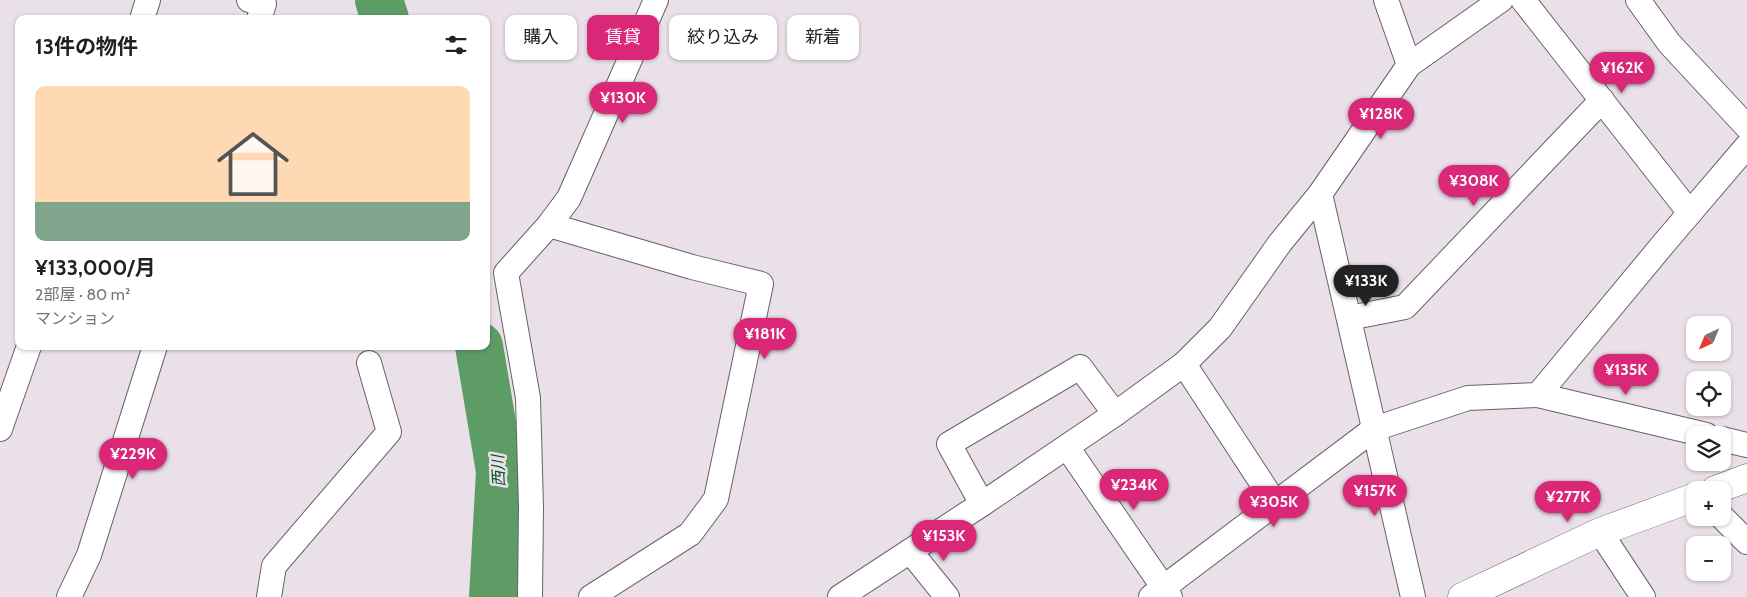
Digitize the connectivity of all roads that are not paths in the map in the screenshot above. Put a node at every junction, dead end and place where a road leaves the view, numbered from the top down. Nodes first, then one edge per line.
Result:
1 (148, 0) edge
2 (249, 0) edge
3 (656, 0) edge
4 (1386, 0) edge
5 (1500, 0) edge
6 (1523, 0) edge
7 (1638, 0) edge
8 (143, 15) edge
9 (260, 15) edge
10 (1409, 65) junction
11 (1602, 100) junction
12 (1747, 127) edge
13 (1747, 146) edge
14 (1320, 194) junction
15 (1690, 213) junction
16 (549, 225) junction
17 (1349, 318) junction
18 (28, 350) edge
19 (154, 350) edge
20 (369, 363) dead end
21 (1184, 364) junction
22 (1538, 395) junction
23 (1115, 414) junction
24 (0, 429) edge
25 (1374, 429) junction
26 (1686, 430) edge
27 (1731, 441) edge
28 (1747, 445) edge
29 (1067, 447) junction
30 (1747, 478) edge
31 (1731, 484) edge
32 (1686, 501) edge
33 (982, 504) junction
34 (1275, 504) junction
35 (1731, 526) edge
36 (1600, 532) junction
37 (1747, 542) edge
38 (910, 551) junction
39 (1162, 594) edge
40 (69, 597) edge
41 (269, 597) edge
42 (530, 597) edge
43 (591, 597) edge
44 (840, 597) edge
45 (947, 597) edge
46 (1414, 597) edge
47 (1462, 597) edge
48 (1643, 597) edge

1 - 8 street
2 - 9 street
3 - 16 street
4 - 10 street
5 - 10 street
6 - 11 street
7 - 12 street
10 - 14 street
11 - 15 street
11 - 17 street
13 - 15 street
14 - 17 street
14 - 21 street
15 - 22 street
16 - 42 street
16 - 43 street
17 - 25 street
18 - 24 street
19 - 40 street
20 - 41 street
21 - 23 street
21 - 34 street
22 - 25 street
22 - 26 street
23 - 29 street
23 - 33 street
25 - 34 street
25 - 46 street
27 - 28 street
29 - 33 street
29 - 39 street
30 - 31 street
32 - 36 street
33 - 38 street
34 - 39 street
35 - 37 street
36 - 47 street
36 - 48 street
38 - 44 street
38 - 45 street

